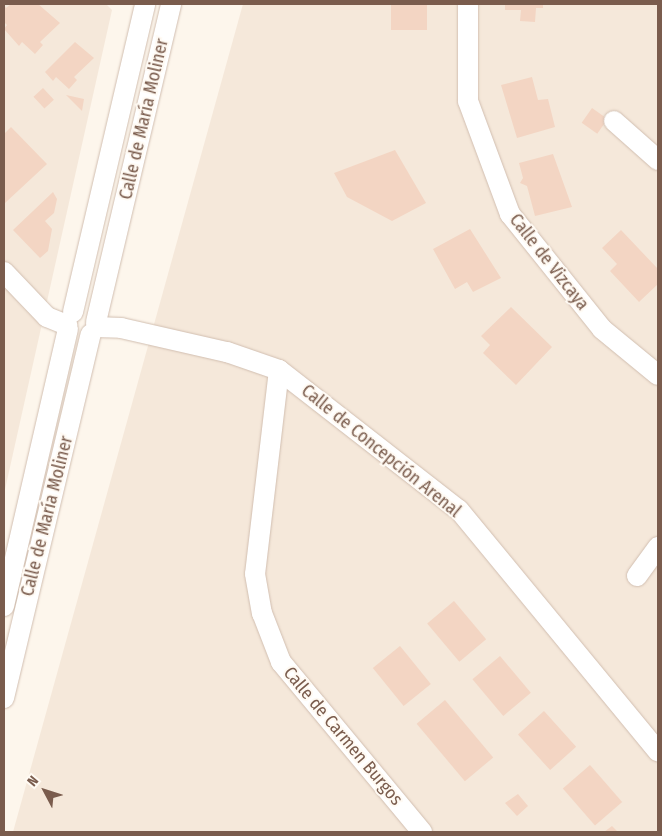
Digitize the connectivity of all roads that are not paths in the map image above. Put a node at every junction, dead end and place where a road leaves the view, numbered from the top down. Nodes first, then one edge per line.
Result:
1 (145, 4) edge
2 (171, 4) edge
3 (468, 4) edge
4 (614, 121) dead end
5 (658, 160) edge
6 (4, 272) edge
7 (70, 322) junction
8 (94, 328) junction
9 (279, 370) junction
10 (658, 375) edge
11 (658, 548) edge
12 (637, 576) dead end
13 (4, 606) edge
14 (4, 698) edge
15 (658, 751) edge
16 (422, 832) edge

1 - 7 street, Calle de María Moliner
2 - 8 street, Calle de María Moliner
3 - 10 street, Calle de Vizcaya
4 - 5 street
6 - 7 street
7 - 8 street
7 - 13 street, Calle de María Moliner
8 - 9 street, Calle de Concepción Arenal
8 - 14 street, Calle de María Moliner
9 - 15 street, Calle de Concepción Arenal
9 - 16 street, Calle de Carmen Burgos
11 - 12 street

